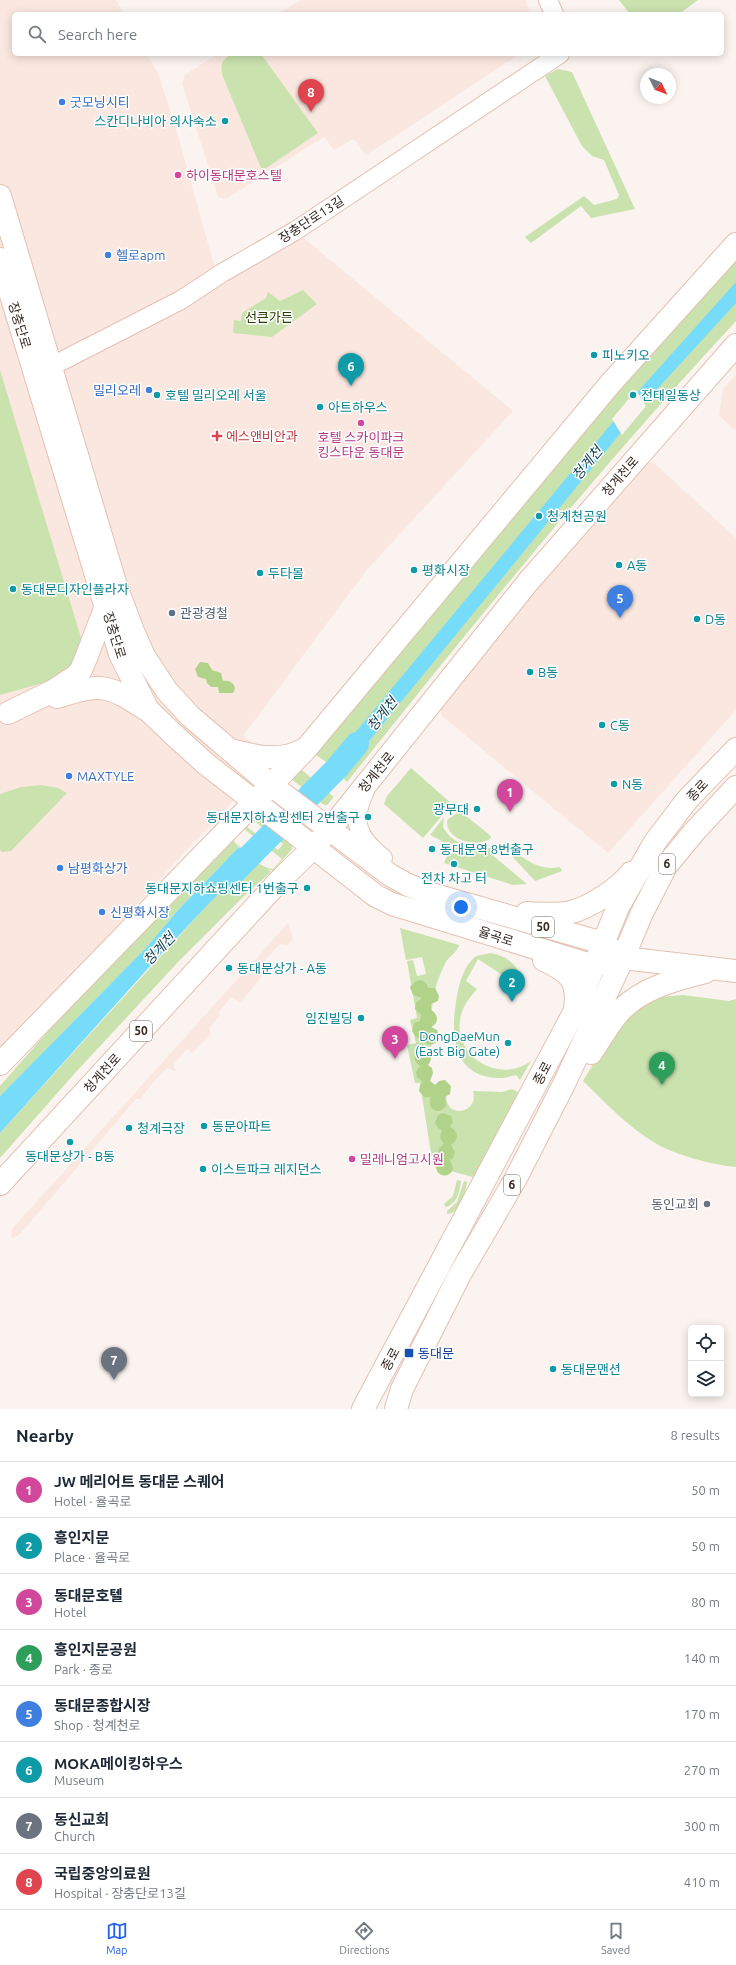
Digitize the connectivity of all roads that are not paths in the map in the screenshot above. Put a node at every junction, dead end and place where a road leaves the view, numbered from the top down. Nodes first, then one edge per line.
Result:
1 (548, 0) edge
2 (553, 12) edge
3 (557, 56) edge
4 (0, 196) edge
5 (736, 244) edge
6 (0, 259) edge
7 (736, 345) edge
8 (52, 366) junction
9 (106, 606) junction
10 (148, 710) junction
11 (4, 714) edge
12 (736, 749) edge
13 (304, 750) junction
14 (231, 751) junction
15 (271, 785) junction
16 (365, 787) junction
17 (736, 787) edge
18 (254, 802) junction
19 (329, 829) junction
20 (655, 842) junction
21 (314, 848) junction
22 (460, 902) junction
23 (483, 909) junction
24 (469, 928) junction
25 (555, 930) junction
26 (603, 943) junction
27 (547, 953) junction
28 (623, 958) junction
29 (594, 966) junction
30 (728, 970) edge
31 (574, 1013) junction
32 (0, 1064) edge
33 (564, 1084) junction
34 (0, 1184) edge
35 (363, 1409) edge
36 (396, 1409) edge

1 - 2 street
3 - 8 street, 장충단로13길
4 - 8 main road, 장충단로
5 - 13 main road
6 - 9 main road, 장충단로
7 - 16 main road, 청계천로
8 - 14 main road, 장충단로
9 - 10 main road, 장충단로
9 - 11 main road
10 - 11 main road
10 - 18 main road, 장충단로
12 - 20 main road, 종로 / 6
13 - 14 main road
13 - 15 main road
14 - 15 main road, 장충단로
15 - 18 main road
15 - 19 main road, 장충단로
16 - 19 main road, 청계천로 / 50
16 - 22 street
17 - 28 main road, 종로 / 6
18 - 21 main road, 장충단로
18 - 32 main road
19 - 21 main road, 청계천로 / 50
19 - 22 main road, 율곡로 / 50
20 - 23 main road
20 - 26 main road, 종로 / 6
21 - 24 main road, 율곡로 / 50
21 - 34 main road, 청계천로 / 50
22 - 23 main road, 율곡로 / 50
23 - 25 main road, 율곡로 / 50
24 - 27 main road, 율곡로 / 50
24 - 31 main road
25 - 26 main road, 율곡로 / 50
25 - 27 main road
26 - 28 main road, 율곡로
26 - 29 main road, 종로 / 6
27 - 29 main road, 율곡로 / 50
28 - 29 main road
28 - 30 main road
28 - 33 main road, 종로 / 6
29 - 31 main road, 종로 / 6
30 - 33 main road
31 - 35 main road, 종로 / 6
33 - 36 main road, 종로 / 6

